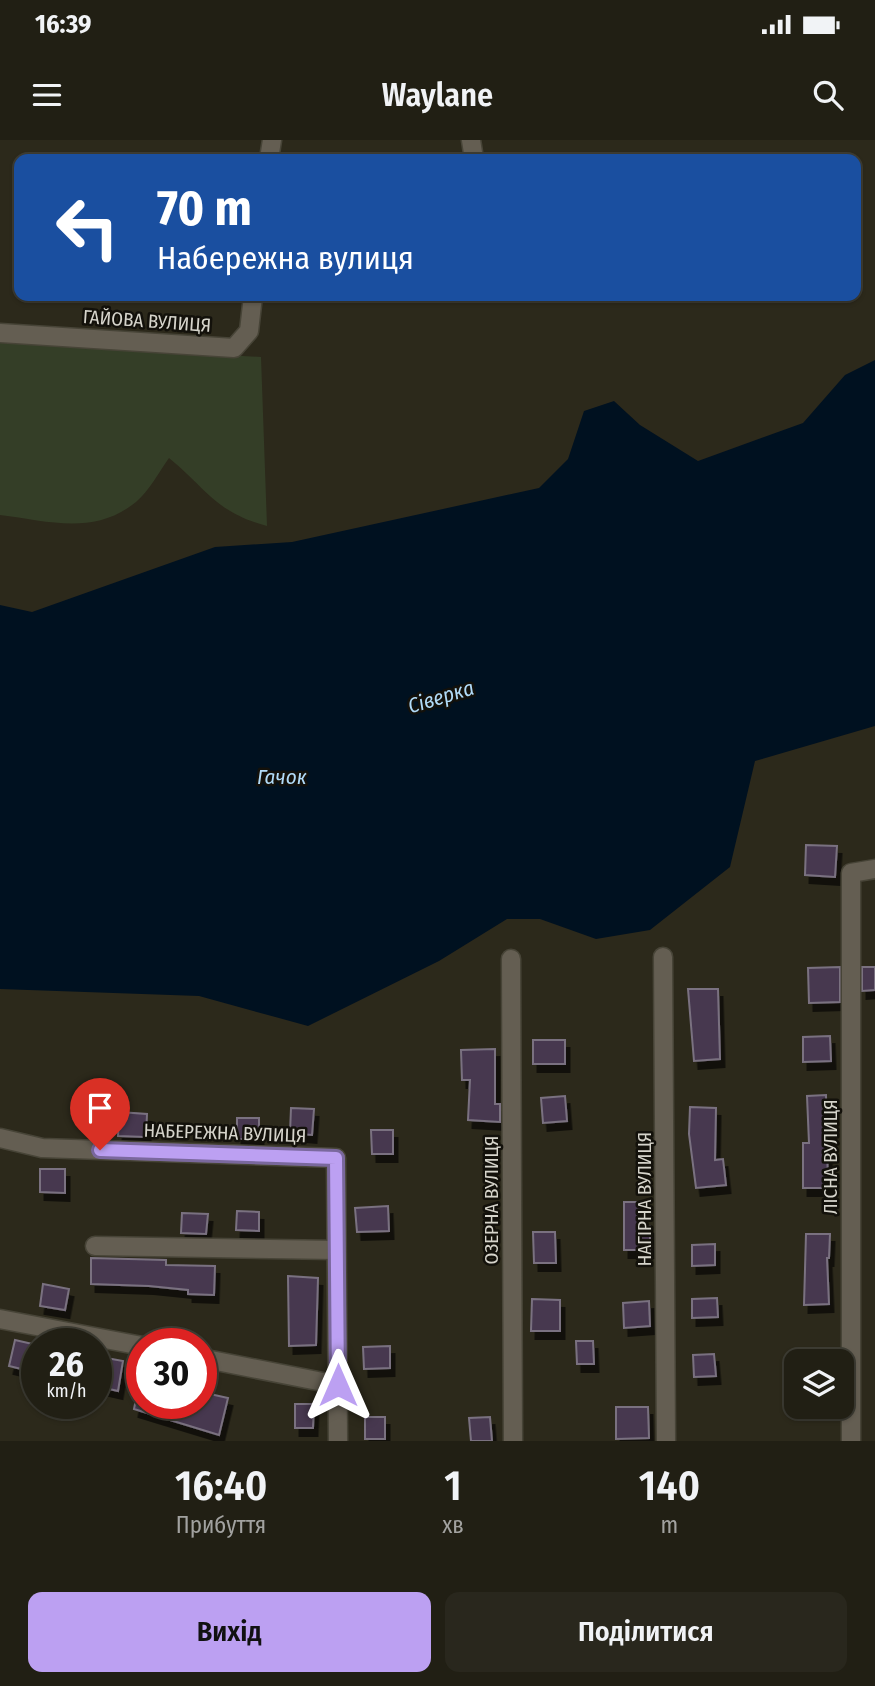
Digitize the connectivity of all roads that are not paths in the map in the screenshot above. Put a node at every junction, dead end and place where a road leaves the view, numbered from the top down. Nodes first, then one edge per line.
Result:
1 (252, 301) edge
2 (0, 333) edge
3 (875, 869) edge
4 (663, 957) dead end
5 (511, 959) dead end
6 (0, 1138) edge
7 (95, 1246) dead end
8 (337, 1250) junction
9 (0, 1319) edge
10 (126, 1343) edge
11 (217, 1361) edge
12 (338, 1385) junction
13 (338, 1441) edge
14 (513, 1441) edge
15 (666, 1441) edge
16 (851, 1441) edge

1 - 2 street, ГАЙОВА ВУЛИЦЯ
3 - 16 street, ЛІСНА ВУЛИЦЯ
4 - 15 street, НАГІРНА ВУЛИЦЯ
5 - 14 street, ОЗЕРНА ВУЛИЦЯ
6 - 8 street, НАБЕРЕЖНА ВУЛИЦЯ
7 - 8 street
8 - 12 street, НАБЕРЕЖНА ВУЛИЦЯ
9 - 10 street
11 - 12 street
12 - 13 street, НАБЕРЕЖНА ВУЛИЦЯ

